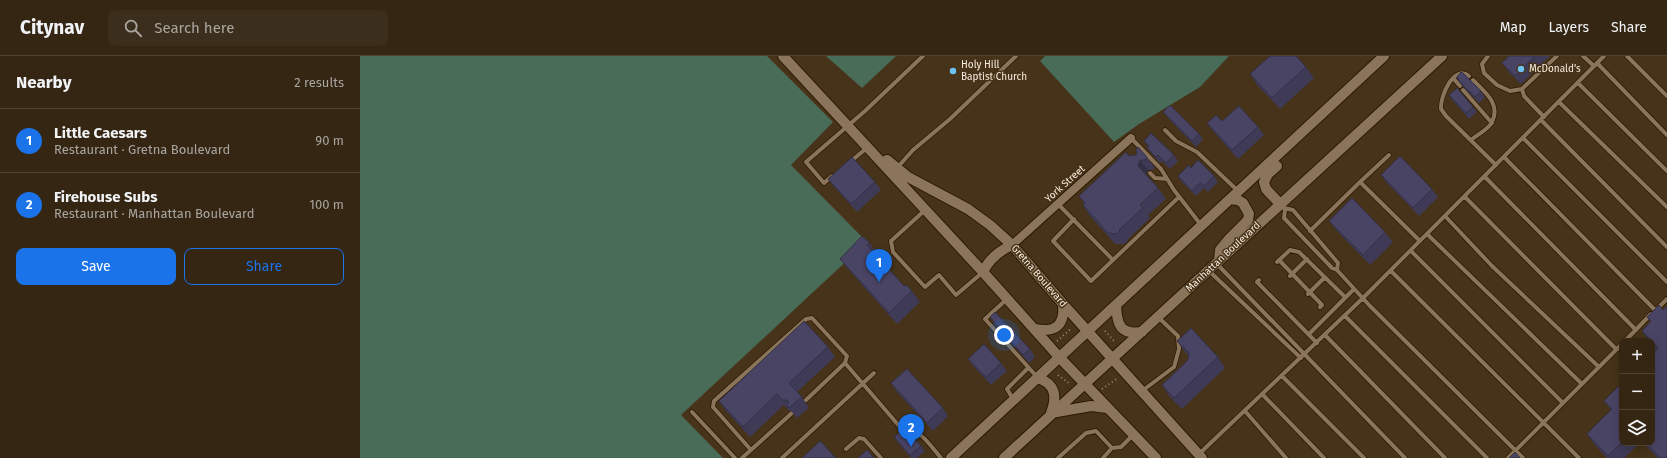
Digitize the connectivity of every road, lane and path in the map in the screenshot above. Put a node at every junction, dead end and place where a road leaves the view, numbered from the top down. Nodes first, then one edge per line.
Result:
1 (783, 56) edge
2 (922, 56) edge
3 (1016, 56) edge
4 (1383, 56) edge
5 (1442, 56) edge
6 (1488, 56) edge
7 (1557, 56) edge
8 (1583, 56) edge
9 (1604, 56) edge
10 (1627, 56) edge
11 (1595, 65) junction
12 (1469, 76) dead end
13 (1453, 78) junction
14 (1473, 80) dead end
15 (1578, 83) junction
16 (1522, 89) junction
17 (1667, 96) edge
18 (1559, 102) junction
19 (1542, 118) junction
20 (1492, 123) junction
21 (849, 126) junction
22 (1308, 128) junction
23 (1165, 130) dead end
24 (1667, 135) edge
25 (1131, 138) joint
26 (1523, 138) junction
27 (1471, 140) junction
28 (868, 147) junction
29 (1142, 149) junction
30 (1140, 154) edge
31 (1389, 155) dead end
32 (1504, 157) junction
33 (847, 164) edge
34 (1496, 165) junction
35 (897, 168) junction
36 (1667, 171) edge
37 (1150, 172) dead end
38 (835, 174) edge
39 (1485, 177) junction
40 (1167, 179) junction
41 (1360, 182) junction
42 (1238, 191) junction
43 (1179, 197) junction
44 (1465, 197) junction
45 (1230, 199) junction
46 (1058, 204) junction
47 (1283, 207) junction
48 (1667, 207) edge
49 (926, 209) junction
50 (1445, 216) junction
51 (1074, 219) junction
52 (1201, 226) junction
53 (1310, 230) junction
54 (1427, 234) junction
55 (1420, 242) junction
56 (1012, 245) junction
57 (1667, 247) edge
58 (1411, 251) junction
59 (1307, 258) junction
60 (1113, 260) junction
61 (1215, 265) junction
62 (1337, 270) junction
63 (1391, 271) junction
64 (983, 272) junction
65 (1291, 275) junction
66 (1325, 277) junction
67 (1259, 280) dead end
68 (1667, 282) edge
69 (1354, 289) junction
70 (1309, 293) junction
71 (1345, 297) junction
72 (1007, 298) junction
73 (1364, 298) junction
74 (1667, 299) edge
75 (1063, 304) junction
76 (1116, 305) junction
77 (1321, 306) dead end
78 (1655, 310) junction
79 (1345, 316) junction
80 (1158, 317) junction
81 (1035, 329) junction
82 (1636, 330) junction
83 (1088, 331) junction
84 (1105, 331) dead end
85 (1142, 332) junction
86 (1309, 334) junction
87 (1325, 335) junction
88 (1628, 338) edge
89 (1115, 342) dead end
90 (1317, 343) junction
91 (1619, 346) edge
92 (1616, 349) junction
93 (1306, 354) junction
94 (1060, 358) junction
95 (1301, 358) junction
96 (1113, 359) junction
97 (845, 363) junction
98 (1599, 367) junction
99 (1028, 368) junction
100 (874, 373) dead end
101 (1058, 374) dead end
102 (1120, 376) dead end
103 (1282, 376) junction
104 (1038, 378) junction
105 (863, 384) junction
106 (1085, 384) junction
107 (1582, 384) junction
108 (1071, 386) dead end
109 (1101, 390) dead end
110 (1142, 391) junction
111 (1263, 395) junction
112 (806, 400) dead end
113 (1014, 400) junction
114 (1562, 403) junction
115 (1107, 408) junction
116 (1245, 411) junction
117 (692, 412) dead end
118 (792, 413) edge
119 (1051, 413) junction
120 (1544, 422) junction
121 (1133, 435) junction
122 (1112, 448) junction
123 (846, 449) dead end
124 (751, 450) junction
125 (1516, 450) junction
126 (1199, 457) edge
127 (735, 458) edge
128 (742, 458) edge
129 (782, 458) edge
130 (881, 458) edge
131 (941, 458) edge
132 (951, 458) edge
133 (1004, 458) edge
134 (1058, 458) edge
135 (1103, 458) edge
136 (1156, 458) edge
137 (1286, 458) edge
138 (1324, 458) edge
139 (1364, 458) edge
140 (1405, 458) edge
141 (1445, 458) edge
142 (1487, 458) edge
143 (1508, 458) edge
144 (1523, 458) edge
145 (1579, 458) edge

1 - 21 street, Gretna Boulevard
2 - 21 lane
3 - 35 lane
4 - 22 street
5 - 47 street, Manhattan Boulevard
6 - 16 lane
7 - 16 lane
8 - 11 lane
9 - 11 lane
10 - 17 lane
11 - 15 lane
11 - 24 lane
12 - 13 lane
13 - 20 lane
13 - 27 lane
14 - 20 lane
15 - 18 lane
15 - 36 lane
16 - 19 lane
18 - 19 lane
18 - 48 lane
19 - 26 lane
19 - 57 lane
20 - 27 lane
21 - 28 street, Gretna Boulevard
21 - 35 street, Gretna Boulevard
21 - 38 lane
22 - 42 street
22 - 47 street
23 - 42 lane
25 - 29 lane
25 - 46 street, York Street
26 - 32 lane
26 - 68 lane
27 - 34 lane
28 - 33 lane
28 - 49 street, Gretna Boulevard
29 - 30 lane
29 - 40 lane
31 - 41 lane
32 - 34 lane
32 - 78 lane
34 - 39 lane
35 - 56 street, Gretna Boulevard
37 - 40 lane
39 - 44 lane
39 - 82 lane
40 - 43 lane
41 - 53 lane
41 - 55 lane
42 - 45 street
43 - 52 lane
43 - 60 lane
44 - 50 lane
44 - 92 lane
45 - 52 street
45 - 61 street
46 - 51 lane
46 - 56 street, York Street
47 - 53 lane
47 - 61 street, Manhattan Boulevard
47 - 62 lane
49 - 64 street, Gretna Boulevard
49 - 64 lane
50 - 54 lane
50 - 98 lane
51 - 60 lane
51 - 60 lane
52 - 76 street
53 - 62 lane
54 - 55 lane
54 - 107 lane
55 - 58 lane
56 - 64 street
56 - 75 street, Gretna Boulevard
58 - 63 lane
58 - 114 lane
59 - 65 lane
59 - 65 lane
59 - 66 lane
61 - 80 street, Manhattan Boulevard
61 - 93 lane
61 - 95 lane
62 - 69 lane
63 - 73 lane
63 - 120 lane
64 - 72 street, Gretna Boulevard
65 - 70 lane
66 - 70 lane
66 - 71 lane
67 - 86 lane
69 - 71 lane
69 - 73 lane
70 - 77 lane
71 - 86 lane
72 - 81 street, Gretna Boulevard
72 - 99 lane
73 - 79 lane
73 - 125 lane
74 - 78 lane
75 - 81 street
75 - 83 street, Gretna Boulevard
76 - 83 street
76 - 85 street
78 - 82 lane
79 - 87 lane
79 - 142 lane
80 - 85 street, Manhattan Boulevard
80 - 110 lane
81 - 94 street, Gretna Boulevard
82 - 88 lane
83 - 94 street
83 - 96 street, Gretna Boulevard
84 - 89 path
85 - 96 street, Manhattan Boulevard
86 - 90 lane
87 - 90 lane
87 - 141 lane
90 - 93 lane
91 - 92 lane
92 - 98 lane
93 - 95 lane
93 - 140 lane
94 - 104 street
94 - 106 street, Gretna Boulevard
95 - 103 lane
96 - 106 street, Manhattan Boulevard
96 - 110 street, Gretna Boulevard
97 - 105 lane
97 - 112 lane
97 - 124 lane
98 - 107 lane
99 - 104 lane
99 - 113 lane
100 - 105 lane
101 - 108 path
102 - 109 path
103 - 111 lane
103 - 139 lane
104 - 113 street
104 - 119 street
105 - 129 lane
105 - 131 lane
106 - 115 street, Gretna Boulevard
106 - 119 street, Manhattan Boulevard
107 - 114 lane
110 - 126 street, Gretna Boulevard
111 - 116 lane
111 - 138 lane
113 - 132 street
114 - 120 lane
115 - 119 street
115 - 121 street, Gretna Boulevard
116 - 126 lane
116 - 137 lane
117 - 127 lane
118 - 124 lane
119 - 133 street, Manhattan Boulevard
120 - 125 lane
120 - 145 lane
121 - 122 lane
121 - 136 street, Gretna Boulevard
122 - 134 lane
122 - 135 lane
123 - 130 lane
124 - 128 lane
125 - 143 lane
125 - 144 lane

